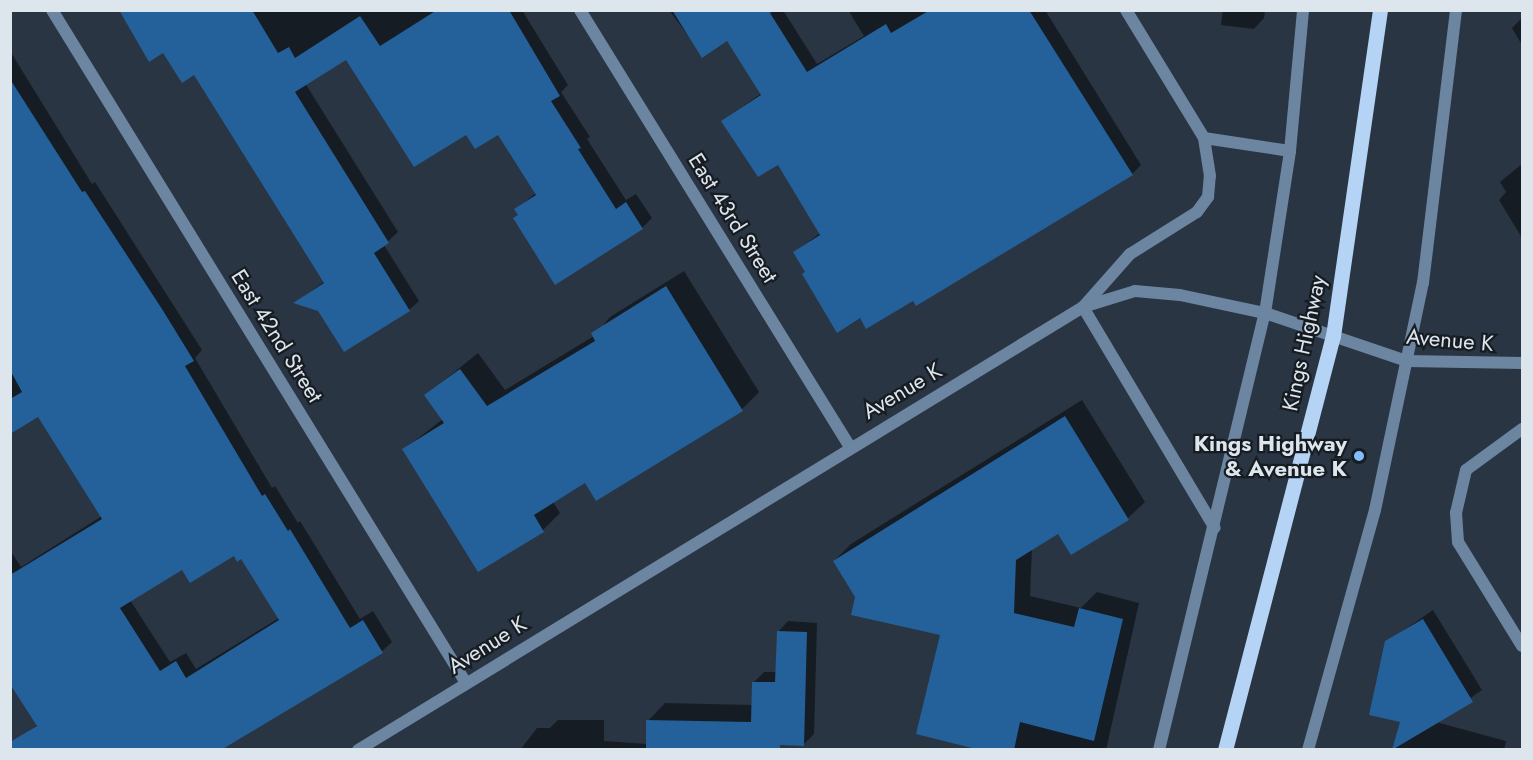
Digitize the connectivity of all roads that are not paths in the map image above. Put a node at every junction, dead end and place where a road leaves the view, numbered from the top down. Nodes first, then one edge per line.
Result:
1 (51, 10) edge
2 (580, 10) edge
3 (1126, 10) edge
4 (1303, 10) edge
5 (1380, 10) edge
6 (1455, 10) edge
7 (1204, 138) junction
8 (1290, 151) junction
9 (1083, 307) junction
10 (1265, 313) junction
11 (1333, 336) junction
12 (1407, 361) junction
13 (1522, 363) edge
14 (1522, 429) edge
15 (850, 447) junction
16 (1215, 528) junction
17 (1522, 646) edge
18 (466, 683) junction
19 (358, 750) edge
20 (1159, 750) edge
21 (1225, 750) edge
22 (1308, 750) edge

1 - 18 street, East 42nd Street
2 - 15 street, East 43rd Street
3 - 7 street
4 - 8 street, Kings Highway
5 - 11 main road, Kings Highway
6 - 12 street
7 - 8 street
7 - 9 street
8 - 10 street, Kings Highway
9 - 10 street, Avenue K
9 - 15 street, Avenue K
9 - 16 street
10 - 11 street, Avenue K
10 - 16 street, Kings Highway
11 - 12 street, Avenue K
11 - 21 main road, Kings Highway
12 - 13 street, Avenue K
12 - 22 street
14 - 17 street
15 - 18 street, Avenue K
16 - 20 street, Kings Highway
18 - 19 street, Avenue K

